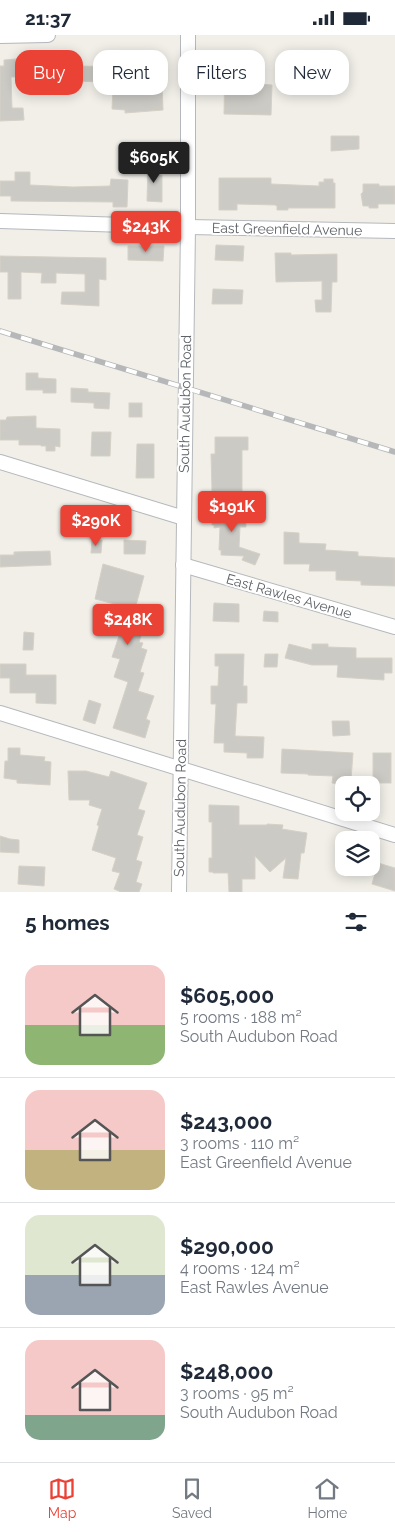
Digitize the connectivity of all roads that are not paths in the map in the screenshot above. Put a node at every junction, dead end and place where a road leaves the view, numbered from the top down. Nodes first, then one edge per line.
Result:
1 (48, 35) edge
2 (188, 35) edge
3 (0, 36) edge
4 (0, 221) edge
5 (188, 227) junction
6 (395, 231) edge
7 (0, 462) edge
8 (184, 518) junction
9 (183, 565) junction
10 (395, 627) edge
11 (0, 713) edge
12 (180, 769) junction
13 (395, 835) edge
14 (179, 892) edge

1 - 3 street
2 - 5 street, South Audubon Road
4 - 5 street, East Greenfield Avenue
5 - 6 street, East Greenfield Avenue
5 - 8 street, South Audubon Road
7 - 8 street
8 - 9 street, South Audubon Road
9 - 10 street, East Rawles Avenue
9 - 12 street, South Audubon Road
11 - 12 street
12 - 13 street
12 - 14 street, South Audubon Road

